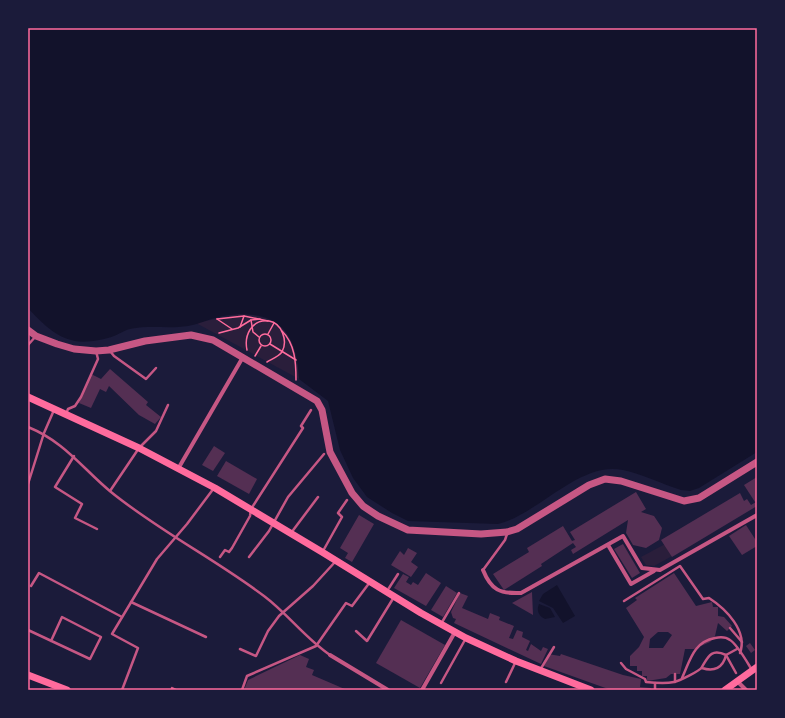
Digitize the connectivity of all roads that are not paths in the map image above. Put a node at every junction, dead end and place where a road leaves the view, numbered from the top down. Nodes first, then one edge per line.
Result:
1 (28, 330) edge
2 (36, 336) junction
3 (28, 345) edge
4 (109, 350) junction
5 (96, 351) junction
6 (246, 356) junction
7 (156, 368) dead end
8 (28, 397) edge
9 (168, 405) dead end
10 (54, 410) junction
11 (311, 410) dead end
12 (65, 415) junction
13 (28, 427) edge
14 (44, 433) junction
15 (139, 448) junction
16 (324, 454) dead end
17 (74, 456) junction
18 (757, 462) edge
19 (178, 468) junction
20 (28, 484) edge
21 (215, 488) junction
22 (110, 491) junction
23 (318, 497) dead end
24 (347, 500) dead end
25 (251, 509) junction
26 (757, 515) edge
27 (273, 522) junction
28 (97, 529) dead end
29 (507, 532) junction
30 (291, 533) junction
31 (176, 537) junction
32 (608, 545) junction
33 (322, 552) junction
34 (220, 557) dead end
35 (249, 557) dead end
36 (337, 560) junction
37 (483, 570) joint
38 (654, 570) junction
39 (398, 574) dead end
40 (370, 582) junction
41 (31, 586) dead end
42 (388, 588) dead end
43 (459, 593) dead end
44 (394, 597) junction
45 (624, 601) dead end
46 (131, 602) junction
47 (284, 611) junction
48 (122, 617) junction
49 (441, 624) junction
50 (730, 628) dead end
51 (28, 630) edge
52 (356, 631) dead end
53 (455, 632) junction
54 (206, 637) dead end
55 (466, 638) junction
56 (51, 640) junction
57 (743, 642) junction
58 (316, 646) junction
59 (554, 646) dead end
60 (737, 649) junction
61 (240, 650) dead end
62 (740, 653) junction
63 (330, 655) joint
64 (726, 655) junction
65 (516, 661) junction
66 (621, 663) dead end
67 (702, 668) junction
68 (755, 669) edge
69 (540, 670) junction
70 (736, 673) dead end
71 (675, 674) dead end
72 (28, 675) edge
73 (682, 679) junction
74 (506, 682) dead end
75 (675, 682) junction
76 (738, 682) junction
77 (441, 683) dead end
78 (655, 683) junction
79 (54, 688) edge
80 (581, 688) edge
81 (67, 690) edge
82 (122, 690) edge
83 (172, 690) edge
84 (176, 690) edge
85 (242, 690) edge
86 (388, 690) edge
87 (422, 690) edge
88 (591, 690) edge
89 (655, 690) edge
90 (725, 690) edge
91 (746, 690) edge

1 - 2 street
2 - 3 lane
2 - 5 street
4 - 5 street
4 - 6 street
4 - 7 lane
5 - 12 lane
6 - 19 street
6 - 29 street
8 - 10 main road
9 - 15 lane
10 - 12 main road
10 - 14 lane
11 - 25 lane
12 - 15 main road
13 - 14 lane
14 - 17 lane
14 - 20 lane
15 - 19 main road
15 - 22 lane
16 - 27 lane
17 - 22 lane
17 - 28 lane
18 - 29 street
19 - 21 main road
21 - 25 main road
21 - 31 lane
22 - 31 lane
23 - 30 lane
24 - 33 lane
25 - 27 main road
25 - 34 lane
26 - 38 street
27 - 30 main road
27 - 35 lane
29 - 37 lane
30 - 33 main road
31 - 46 lane
31 - 47 lane
32 - 37 street
32 - 38 street
32 - 38 street
33 - 36 main road
36 - 40 main road
36 - 47 lane
39 - 42 lane
40 - 44 main road
40 - 58 lane
41 - 48 lane
43 - 49 lane
44 - 49 main road
44 - 52 lane
45 - 57 lane
46 - 48 lane
46 - 54 lane
47 - 58 lane
47 - 61 lane
48 - 82 lane
49 - 53 main road
50 - 57 lane
51 - 56 lane
53 - 55 main road
53 - 87 street
55 - 65 main road
55 - 77 lane
56 - 56 lane
57 - 62 lane
58 - 63 lane
58 - 85 lane
59 - 69 lane
60 - 62 lane
60 - 64 lane
60 - 73 lane
62 - 68 lane
63 - 86 street
64 - 67 lane
64 - 67 lane
64 - 70 lane
65 - 69 main road
65 - 74 lane
66 - 78 lane
67 - 73 lane
68 - 76 main road
69 - 80 main road
71 - 75 lane
72 - 79 main road
73 - 75 lane
75 - 78 lane
76 - 90 main road
76 - 91 street
78 - 89 lane
79 - 81 main road
80 - 88 main road
83 - 84 lane

